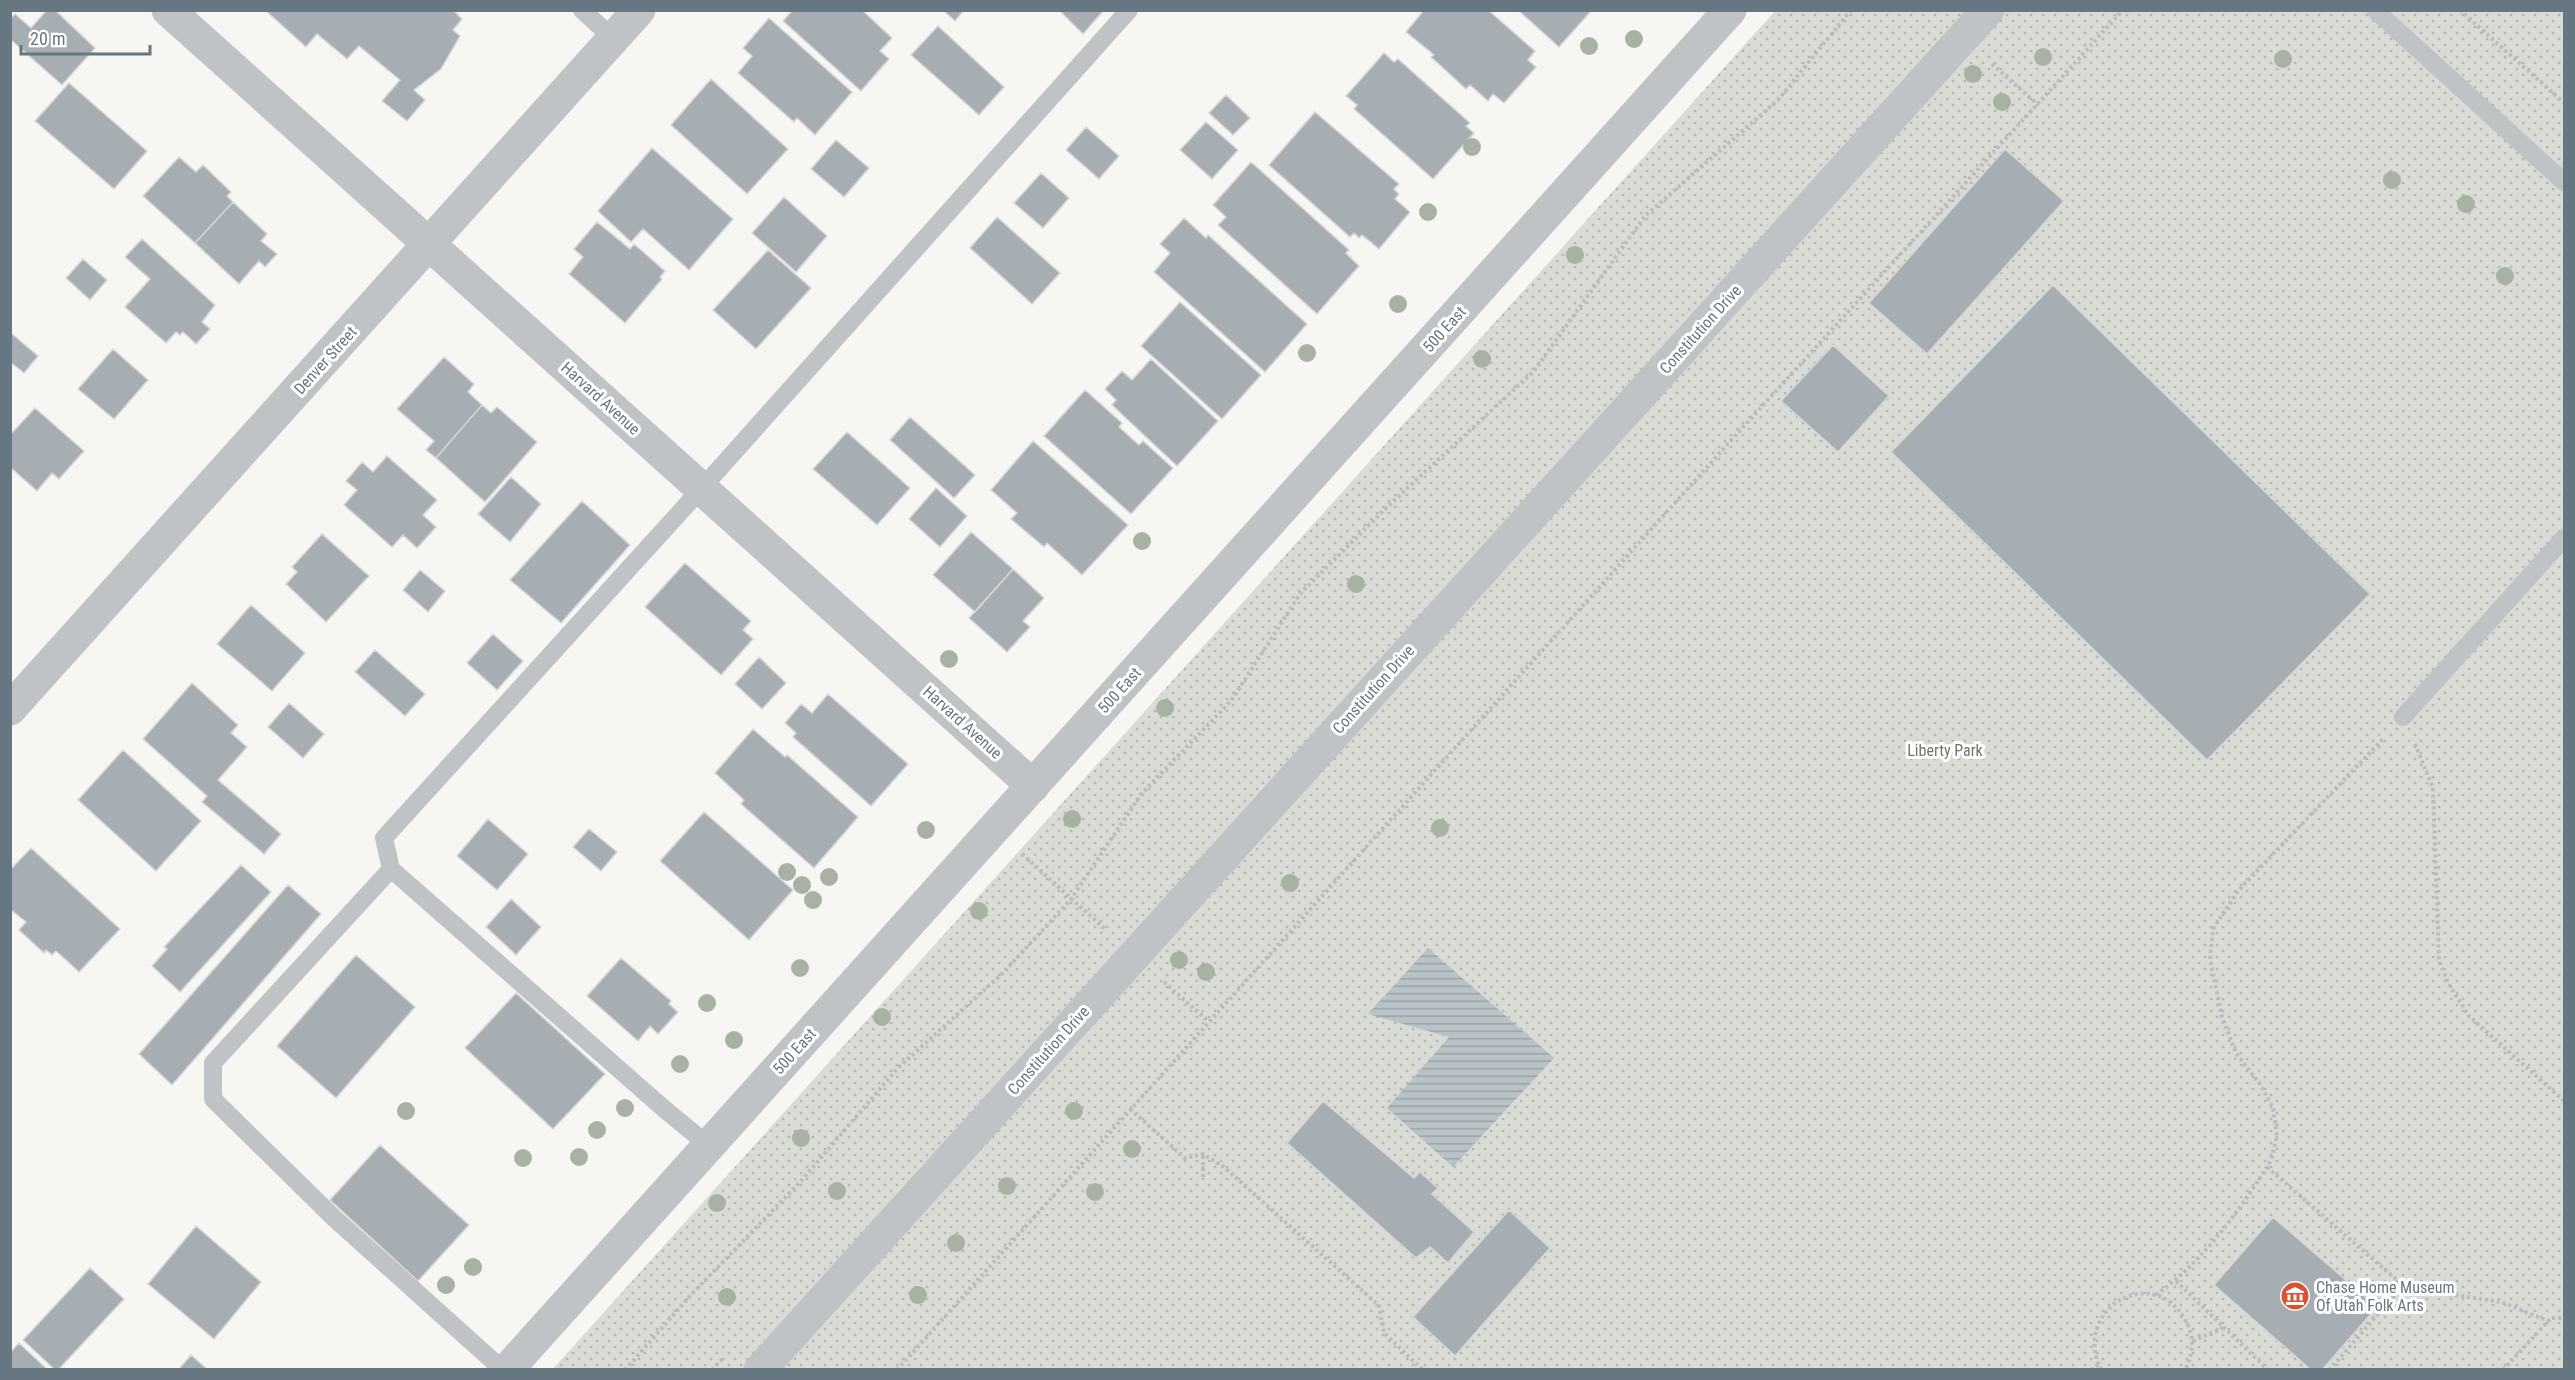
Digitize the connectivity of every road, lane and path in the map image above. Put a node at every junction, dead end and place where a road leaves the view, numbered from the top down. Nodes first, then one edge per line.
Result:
1 (168, 10) edge
2 (582, 10) edge
3 (639, 10) edge
4 (1129, 10) edge
5 (1730, 10) edge
6 (1851, 10) edge
7 (1988, 10) edge
8 (2122, 10) edge
9 (2375, 10) edge
10 (2460, 10) edge
11 (614, 39) junction
12 (1985, 57) dead end
13 (2565, 103) edge
14 (2037, 104) junction
15 (2565, 182) edge
16 (429, 244) junction
17 (702, 488) junction
18 (2565, 538) edge
19 (10, 709) edge
20 (2403, 717) junction
21 (1033, 786) junction
22 (1019, 851) dead end
23 (391, 869) junction
24 (1071, 899) junction
25 (1108, 932) dead end
26 (1158, 976) dead end
27 (1208, 1021) junction
28 (2565, 1101) edge
29 (1130, 1109) junction
30 (709, 1146) junction
31 (1203, 1154) junction
32 (2266, 1167) junction
33 (1203, 1177) dead end
34 (2176, 1281) junction
35 (2403, 1286) junction
36 (2156, 1295) junction
37 (2565, 1318) edge
38 (2548, 1321) junction
39 (2224, 1328) junction
40 (2193, 1341) junction
41 (2099, 1364) junction
42 (505, 1370) edge
43 (625, 1370) edge
44 (760, 1370) edge
45 (897, 1370) edge
46 (1423, 1370) edge
47 (2091, 1370) edge
48 (2101, 1370) edge
49 (2185, 1370) edge
50 (2268, 1370) edge
51 (2329, 1370) edge
52 (2503, 1370) edge

1 - 16 street, Harvard Avenue
2 - 11 lane
3 - 11 street, Denver Street
4 - 17 lane
5 - 21 street, 500 East
6 - 24 path
7 - 44 street, Constitution Drive
8 - 14 path
9 - 15 lane
10 - 13 path
11 - 16 street, Denver Street
12 - 14 path
14 - 27 path
16 - 17 street, Harvard Avenue
16 - 19 street, Denver Street
17 - 21 street, Harvard Avenue
17 - 23 lane
18 - 20 lane
20 - 28 path
20 - 32 path
21 - 30 street, 500 East
22 - 24 path
23 - 30 lane
23 - 42 lane
24 - 25 path
24 - 43 path
26 - 27 path
27 - 29 path
29 - 31 path
29 - 45 path
30 - 42 street, 500 East
31 - 33 path
31 - 46 path
32 - 34 path
32 - 35 path
34 - 36 path
34 - 39 path
35 - 38 path
35 - 51 path
36 - 40 path
36 - 41 path
37 - 38 path
38 - 52 path
39 - 40 path
39 - 50 path
40 - 49 path
41 - 47 path
41 - 48 path

